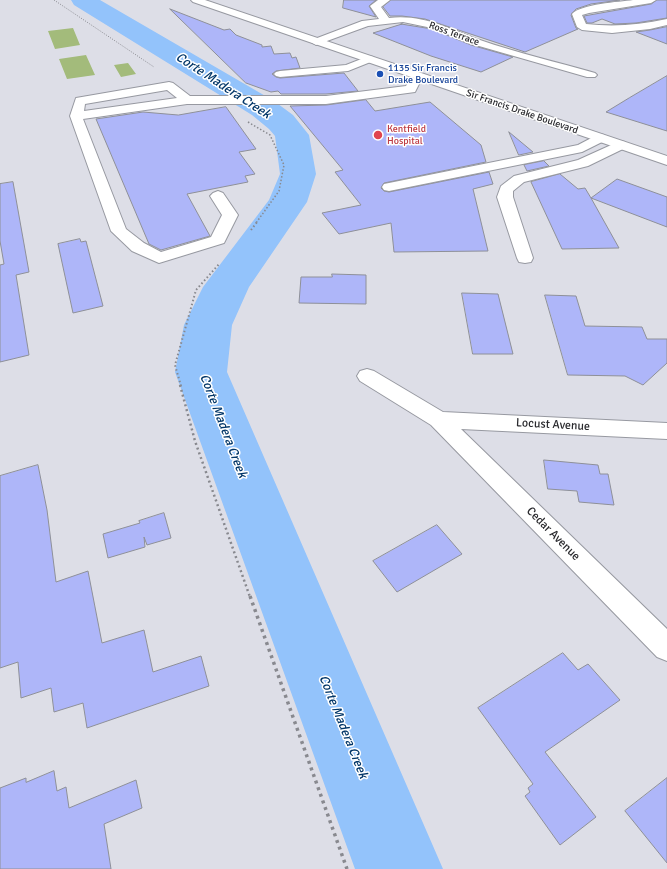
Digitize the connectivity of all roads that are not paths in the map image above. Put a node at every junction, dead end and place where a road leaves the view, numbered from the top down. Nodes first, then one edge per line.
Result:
1 (196, 0) edge
2 (386, 0) edge
3 (651, 0) edge
4 (371, 3) edge
5 (386, 21) junction
6 (667, 22) edge
7 (316, 42) junction
8 (369, 59) junction
9 (280, 74) dead end
10 (592, 75) dead end
11 (418, 80) junction
12 (599, 138) junction
13 (620, 145) junction
14 (667, 161) edge
15 (389, 187) dead end
16 (218, 196) dead end
17 (525, 258) dead end
18 (367, 376) dead end
19 (440, 420) junction
20 (667, 431) edge
21 (667, 648) edge

1 - 7 street, Sir Francis Drake Boulevard
2 - 4 street
3 - 6 street
4 - 5 street
5 - 7 street, Ross Terrace
5 - 10 street, Ross Terrace
7 - 8 street, Sir Francis Drake Boulevard
8 - 9 street
8 - 11 street, Sir Francis Drake Boulevard
11 - 12 street, Sir Francis Drake Boulevard
11 - 16 street
12 - 13 street, Sir Francis Drake Boulevard
12 - 15 street
13 - 14 street, Sir Francis Drake Boulevard
13 - 17 street
18 - 19 street
19 - 20 street, Locust Avenue
19 - 21 street, Cedar Avenue

